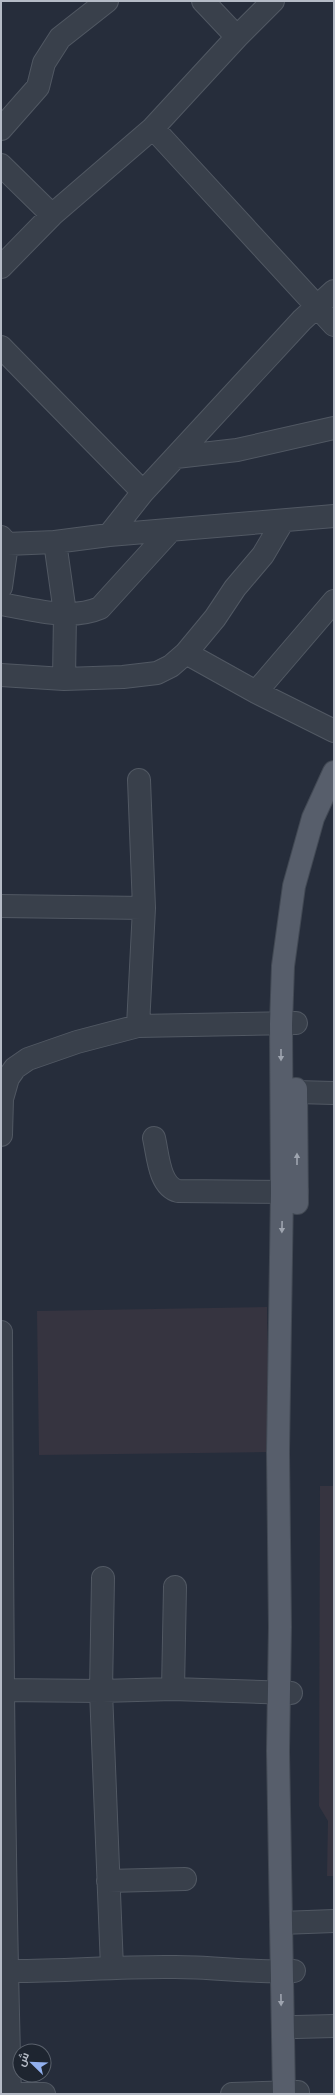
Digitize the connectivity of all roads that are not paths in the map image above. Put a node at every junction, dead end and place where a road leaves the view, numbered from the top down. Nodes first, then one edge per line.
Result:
1 (107, 1) edge
2 (203, 1) edge
3 (273, 1) edge
4 (237, 37) junction
5 (153, 128) junction
6 (1, 129) edge
7 (1, 165) edge
8 (52, 214) junction
9 (1, 267) edge
10 (334, 291) edge
11 (318, 306) junction
12 (334, 325) edge
13 (1, 347) edge
14 (334, 428) edge
15 (176, 457) junction
16 (143, 492) junction
17 (334, 516) edge
18 (283, 521) junction
19 (171, 530) junction
20 (109, 535) junction
21 (4, 540) edge
22 (55, 542) junction
23 (1, 587) edge
24 (334, 601) edge
25 (1, 604) edge
26 (65, 613) junction
27 (186, 653) junction
28 (1, 675) edge
29 (64, 679) junction
30 (256, 692) junction
31 (334, 731) edge
32 (334, 772) edge
33 (139, 780) dead end
34 (334, 796) edge
35 (1, 906) edge
36 (144, 908) junction
37 (288, 1024) junction
38 (138, 1026) junction
39 (296, 1092) junction
40 (334, 1093) edge
41 (1, 1135) edge
42 (154, 1138) dead end
43 (290, 1192) junction
44 (1, 1332) edge
45 (1, 1434) edge
46 (103, 1578) dead end
47 (174, 1587) dead end
48 (1, 1594) edge
49 (173, 1689) junction
50 (2, 1690) junction
51 (101, 1691) junction
52 (284, 1693) junction
53 (2, 1792) edge
54 (185, 1879) dead end
55 (108, 1881) junction
56 (334, 1921) edge
57 (287, 1923) junction
58 (112, 1968) junction
59 (4, 1971) edge
60 (287, 1971) junction
61 (334, 2026) edge
62 (296, 2027) junction
63 (5, 2059) edge
64 (291, 2093) edge
65 (10, 2094) edge
66 (44, 2094) edge
67 (232, 2094) edge

1 - 6 street
2 - 4 street
3 - 4 street
4 - 5 street
5 - 8 street
5 - 11 street
7 - 8 street
8 - 9 street
10 - 11 street
11 - 12 street
11 - 15 street
13 - 16 street
14 - 15 street
15 - 16 street
16 - 20 street
17 - 18 street
18 - 19 street
18 - 27 street
19 - 20 street
19 - 26 street
20 - 22 street
21 - 22 street
21 - 23 street
22 - 26 street
24 - 30 street
25 - 26 street
26 - 29 street
27 - 29 street
27 - 30 street
28 - 29 street
30 - 31 street
32 - 37 main road
33 - 36 street
34 - 37 main road
35 - 36 street
36 - 38 street
37 - 38 street
37 - 39 main road
37 -> 43 main road
38 - 41 street
39 - 40 street
43 -> 39 main road
42 - 43 street
43 - 52 main road
44 - 45 street
45 - 48 street
46 - 51 street
47 - 49 street
48 - 50 street
49 - 51 street
49 - 52 street
50 - 51 street
50 - 53 street
51 - 55 street
52 - 57 main road
53 - 59 street
54 - 55 street
55 - 58 street
56 - 57 street
57 - 60 main road
58 - 59 street
58 - 60 street
59 - 63 street
60 - 62 main road
60 -> 64 main road
61 - 62 street
62 - 64 main road
63 - 65 street
64 - 67 street
65 - 66 street

